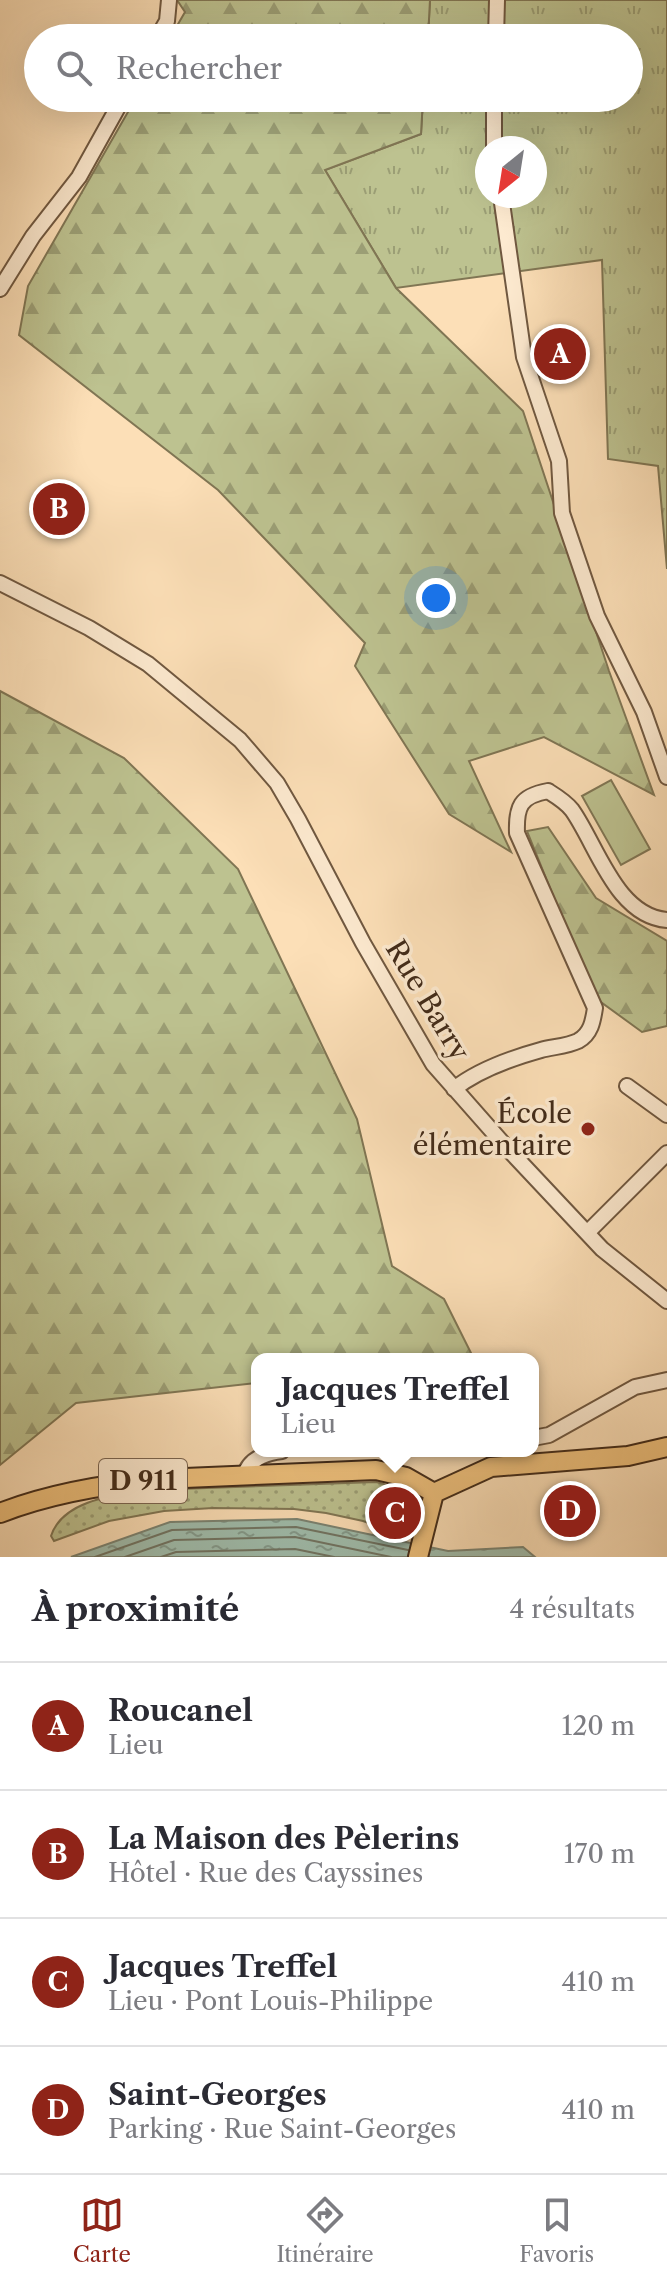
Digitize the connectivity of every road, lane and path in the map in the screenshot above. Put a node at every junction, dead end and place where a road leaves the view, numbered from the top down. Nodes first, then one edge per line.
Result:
1 (169, 0) edge
2 (497, 0) edge
3 (165, 24) edge
4 (496, 24) edge
5 (115, 112) edge
6 (494, 112) edge
7 (494, 136) edge
8 (503, 208) edge
9 (0, 289) edge
10 (0, 583) edge
11 (667, 777) edge
12 (667, 920) edge
13 (627, 1086) dead end
14 (454, 1089) junction
15 (667, 1115) edge
16 (667, 1153) edge
17 (587, 1233) junction
18 (661, 1295) edge
19 (667, 1380) edge
20 (539, 1437) edge
21 (667, 1447) edge
22 (260, 1457) edge
23 (244, 1477) junction
24 (434, 1493) junction
25 (0, 1513) edge
26 (418, 1557) edge

1 - 3 street
2 - 4 street
5 - 9 street
6 - 7 street
8 - 11 street
10 - 14 street, Rue Barry
12 - 14 street
13 - 15 street
14 - 17 street, Rue Barry
16 - 17 street
17 - 18 street, Rue Barry
19 - 20 street
21 - 24 main road
22 - 23 street
23 - 24 main road, D 911
23 - 25 main road, D 911
24 - 26 main road

